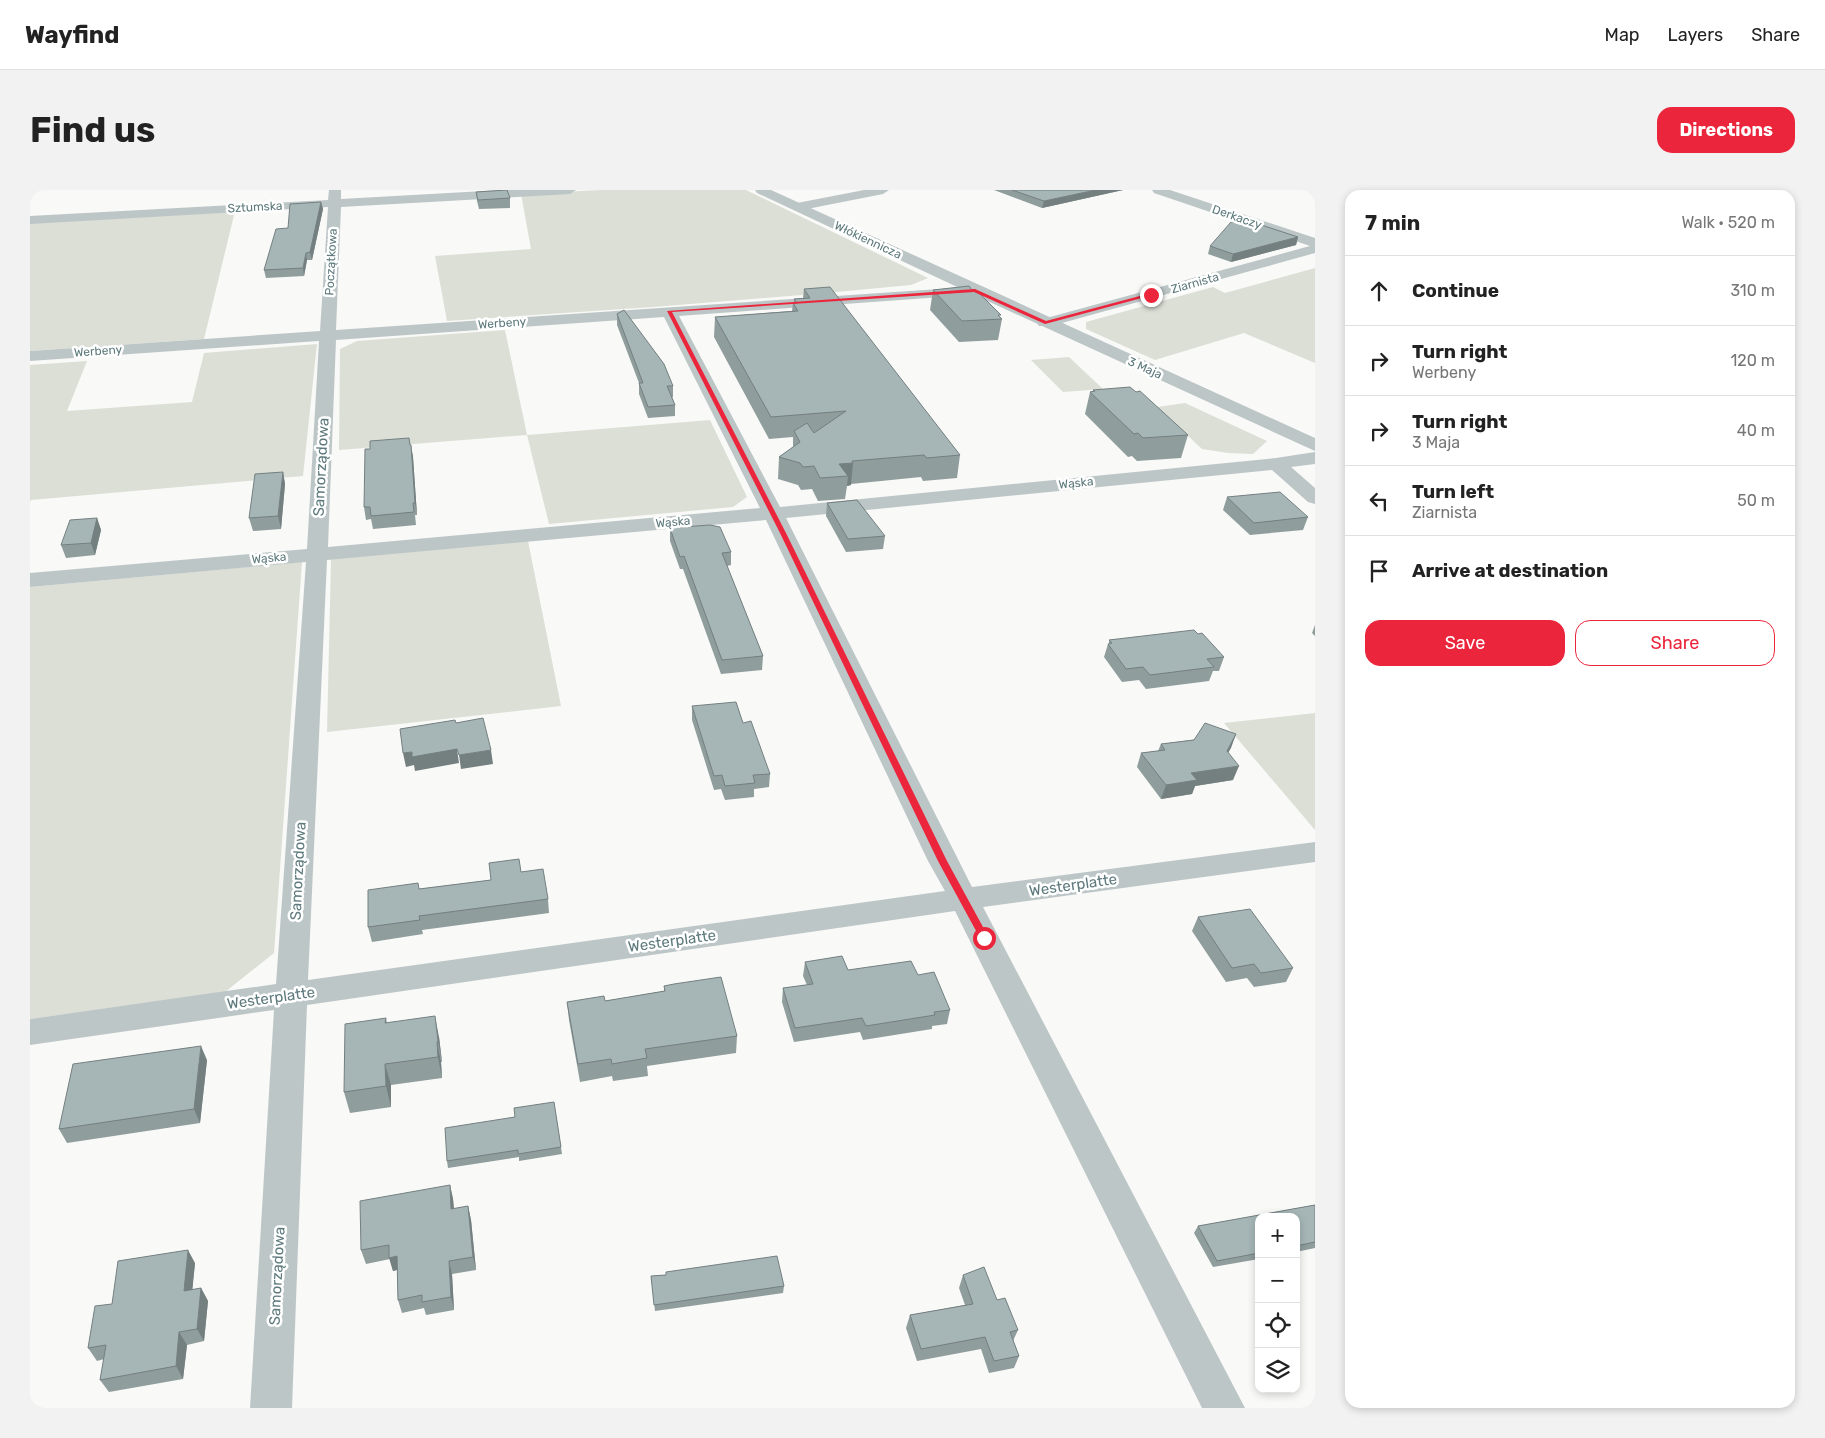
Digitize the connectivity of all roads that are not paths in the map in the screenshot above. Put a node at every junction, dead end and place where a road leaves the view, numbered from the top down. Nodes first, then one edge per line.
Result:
1 (570, 190) edge
2 (760, 190) edge
3 (883, 190) edge
4 (1158, 190) edge
5 (334, 197) edge
6 (797, 207) junction
7 (30, 220) edge
8 (1315, 243) edge
9 (1315, 249) edge
10 (975, 290) junction
11 (669, 311) junction
12 (1045, 323) junction
13 (327, 335) junction
14 (30, 356) edge
15 (1315, 446) edge
16 (1315, 458) edge
17 (1276, 464) junction
18 (1315, 498) edge
19 (772, 513) junction
20 (317, 554) junction
21 (30, 580) edge
22 (1313, 855) edge
23 (964, 899) junction
24 (291, 995) junction
25 (30, 1032) edge
26 (271, 1408) edge
27 (1224, 1408) edge

1 - 5 street, Sztumska
2 - 6 street, Włókiennicza
3 - 6 street
4 - 8 street, Derkaczy
5 - 7 street, Sztumska
5 - 13 street, Początkowa
6 - 10 street, Włókiennicza
9 - 12 street, Ziarnista
10 - 11 street, Werbeny
10 - 12 street, 3 Maja
11 - 13 street, Werbeny
11 - 19 street
12 - 15 street, 3 Maja
13 - 14 street, Werbeny
13 - 20 street, Samorządowa
16 - 17 street, Wąska
17 - 18 street
17 - 19 street, Wąska
19 - 20 street, Wąska
19 - 23 street
20 - 21 street, Wąska
20 - 24 street, Samorządowa
22 - 23 street, Westerplatte
23 - 24 street, Westerplatte
23 - 27 street
24 - 25 street, Westerplatte
24 - 26 street, Samorządowa

